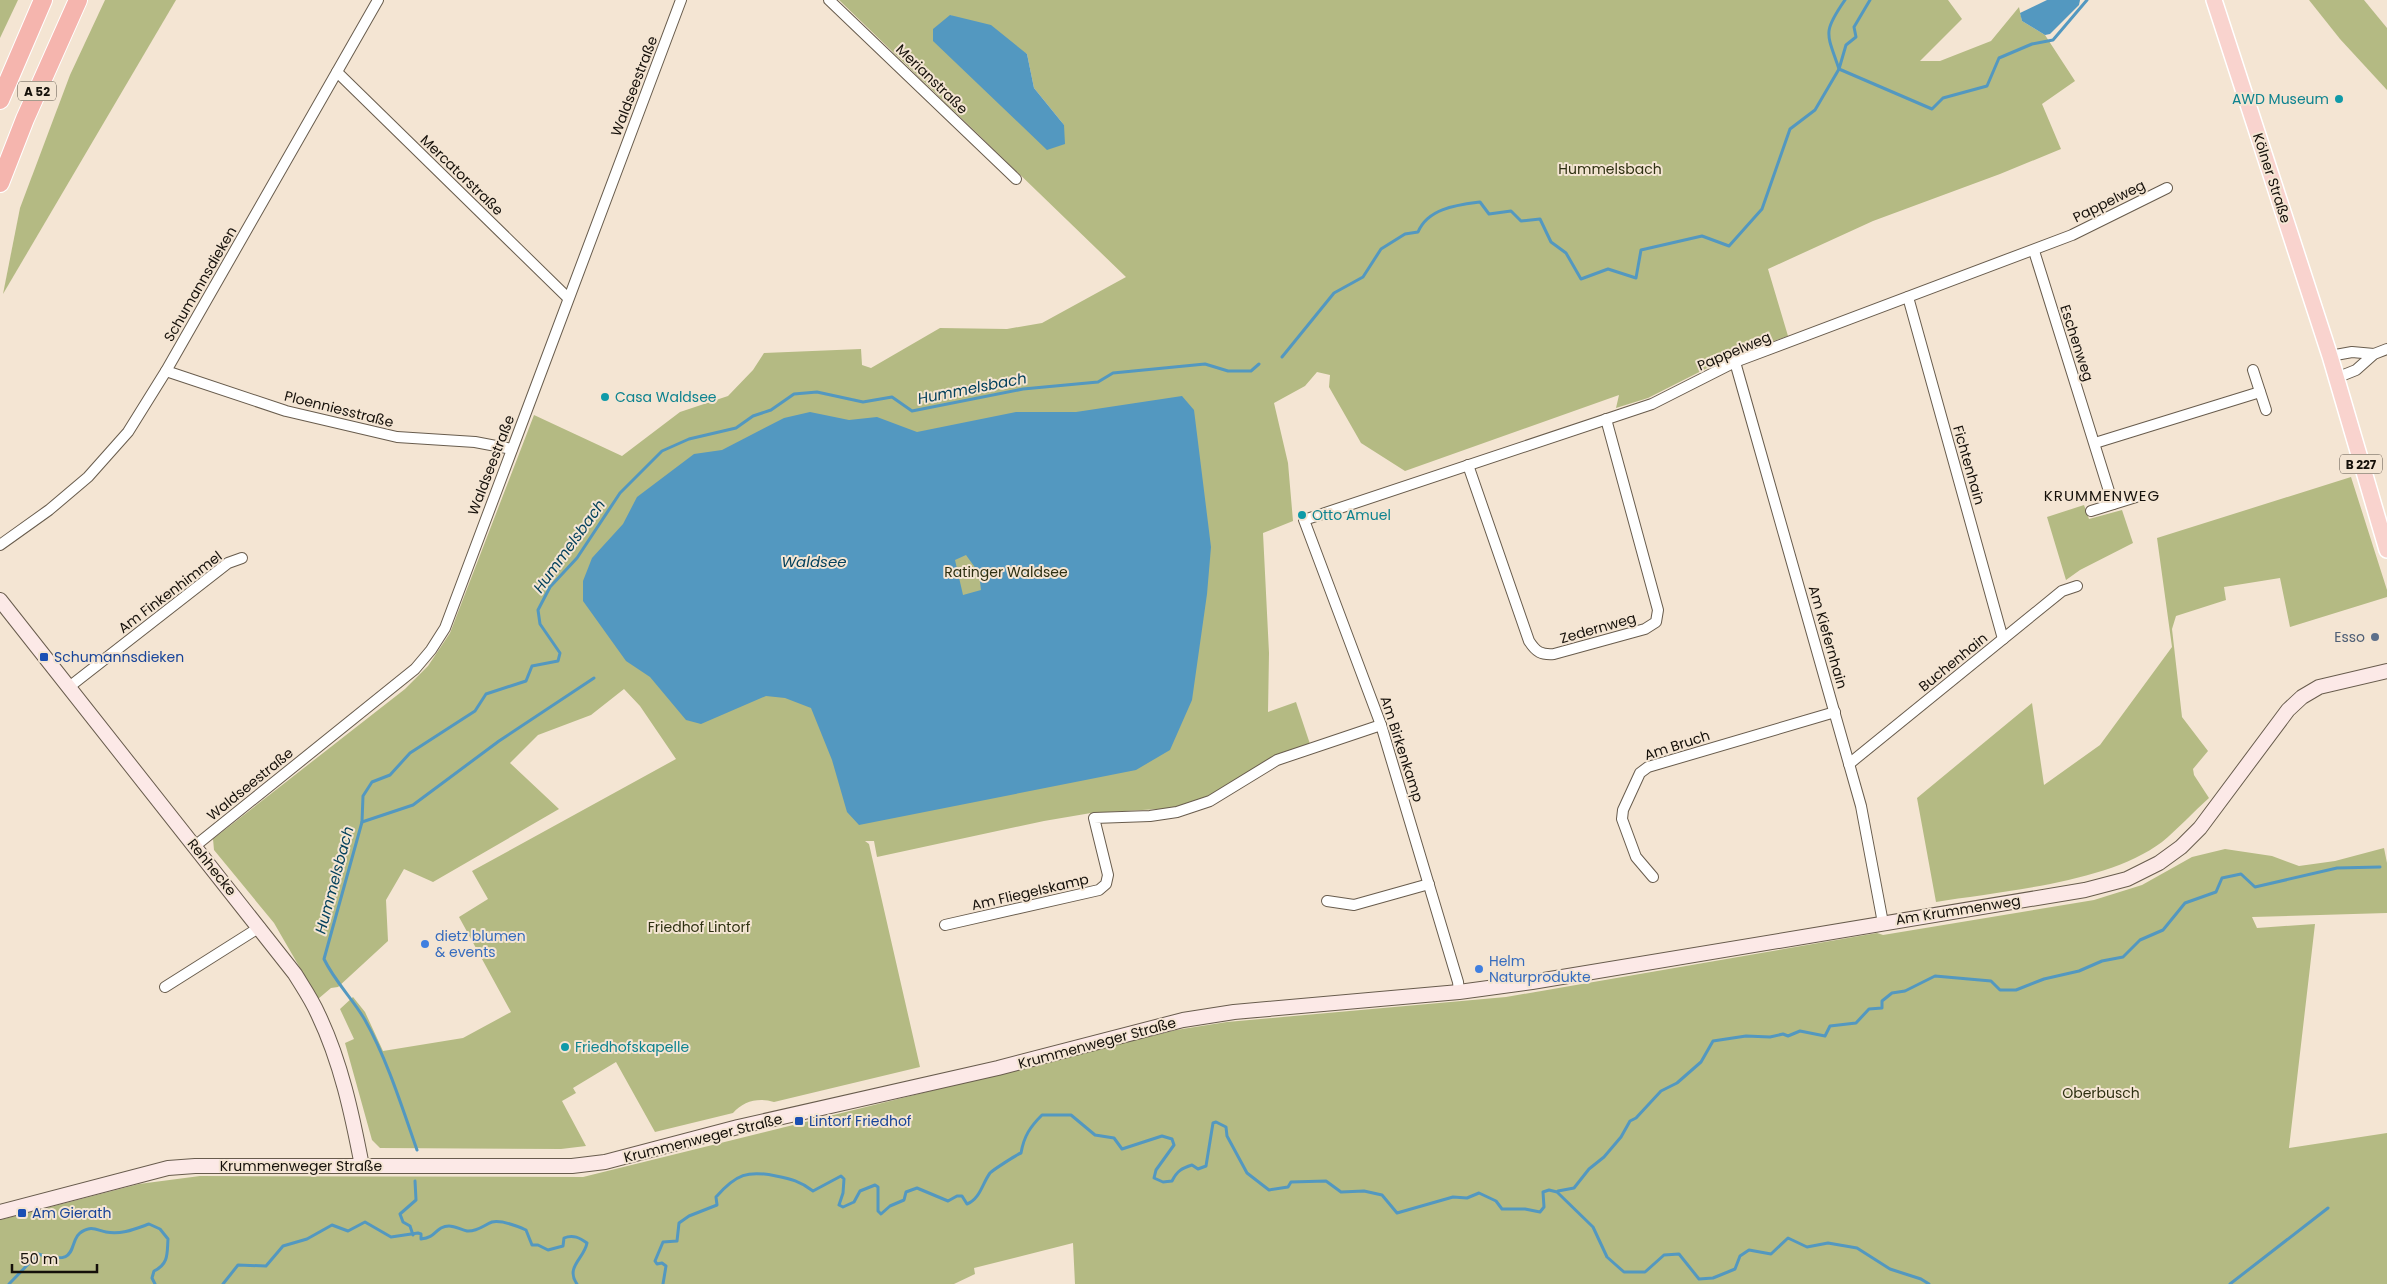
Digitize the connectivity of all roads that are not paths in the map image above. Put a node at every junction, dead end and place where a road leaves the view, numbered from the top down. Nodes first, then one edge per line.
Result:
1 (43, 0) edge
2 (78, 0) edge
3 (378, 0) edge
4 (682, 0) edge
5 (829, 0) edge
6 (2214, 0) edge
7 (337, 72) junction
8 (0, 100) edge
9 (1016, 178) dead end
10 (0, 183) edge
11 (2167, 188) dead end
12 (2034, 251) junction
13 (568, 298) junction
14 (1908, 298) junction
15 (2387, 349) edge
16 (2374, 354) junction
17 (2330, 356) junction
18 (1735, 362) junction
19 (2253, 370) dead end
20 (166, 371) junction
21 (2336, 378) junction
22 (2260, 392) junction
23 (2266, 410) dead end
24 (1606, 419) junction
25 (2094, 443) junction
26 (512, 449) junction
27 (1468, 465) junction
28 (2136, 498) dead end
29 (2113, 504) junction
30 (2091, 511) dead end
31 (1304, 520) joint
32 (0, 545) edge
33 (2387, 550) edge
34 (242, 558) dead end
35 (2077, 586) dead end
36 (0, 600) edge
37 (2003, 639) junction
38 (2383, 675) edge
39 (69, 687) junction
40 (1835, 712) junction
41 (1381, 725) junction
42 (1849, 764) junction
43 (195, 846) junction
44 (1653, 877) dead end
45 (1429, 884) junction
46 (1327, 901) dead end
47 (1882, 922) junction
48 (944, 925) dead end
49 (260, 927) junction
50 (165, 986) dead end
51 (1459, 992) junction
52 (362, 1166) junction
53 (0, 1212) edge

1 - 8 highway, A 52
2 - 10 highway, A 52
3 - 7 street, Schumannsdieken
4 - 13 street, Waldseestraße
5 - 9 street, Merianstraße
6 - 17 main road, Kölner Straße / B 227
7 - 13 street, Mercatorstraße
7 - 20 street, Schumannsdieken
11 - 12 street, Pappelweg
12 - 14 street, Pappelweg
12 - 25 street, Eschenweg
13 - 26 street, Waldseestraße
14 - 18 street, Pappelweg
14 - 37 street, Fichtenhain
15 - 16 street
16 - 17 street
16 - 21 street
17 - 21 main road, Kölner Straße / B 227
18 - 24 street, Pappelweg
18 - 40 street, Am Kiefernhain
19 - 22 street
20 - 26 street, Ploenniesstraße
20 - 32 street, Schumannsdieken
21 - 33 main road, Kölner Straße / B 227
22 - 23 street
22 - 25 street
24 - 27 street, Pappelweg
24 - 27 street, Zedernweg
25 - 29 street, Eschenweg
26 - 43 street, Waldseestraße
27 - 31 street, Pappelweg
28 - 29 street
29 - 30 street
31 - 41 street, Am Birkenkamp
34 - 39 street, Am Finkenhimmel
35 - 37 street, Buchenhain
36 - 39 main road, Rehhecke
37 - 42 street, Buchenhain
38 - 47 main road, Am Krummenweg
39 - 43 main road, Rehhecke
40 - 42 street, Am Kiefernhain
40 - 44 street, Am Bruch
41 - 45 street, Am Birkenkamp
41 - 48 street, Am Fliegelskamp
42 - 47 street, Am Kiefernhain
43 - 49 main road, Rehhecke
45 - 46 street
45 - 51 street, Am Birkenkamp
47 - 51 main road, Am Krummenweg
49 - 50 street
49 - 52 main road, Rehhecke
51 - 52 main road, Krummenweger Straße
52 - 53 main road, Krummenweger Straße

